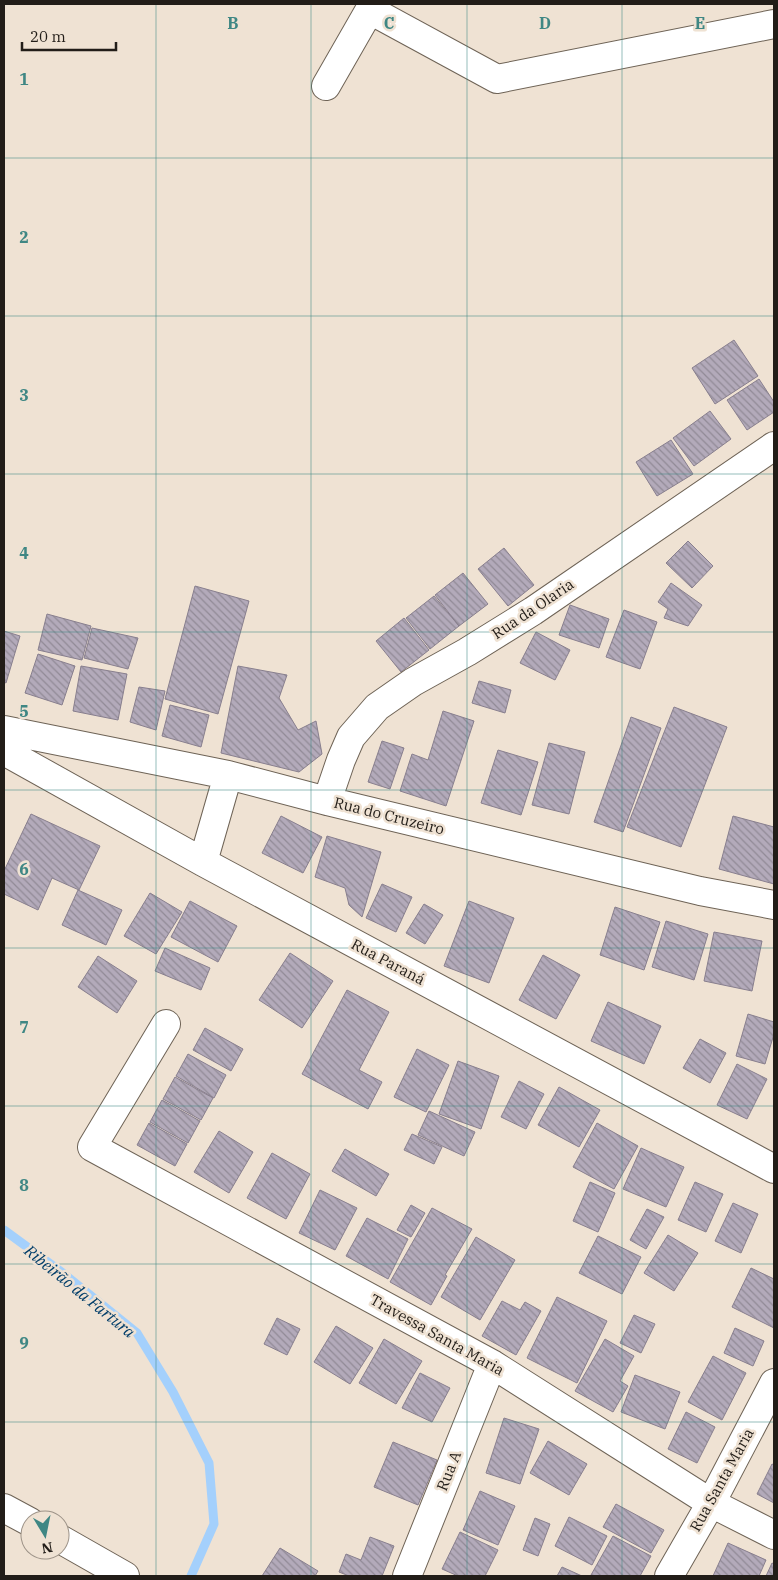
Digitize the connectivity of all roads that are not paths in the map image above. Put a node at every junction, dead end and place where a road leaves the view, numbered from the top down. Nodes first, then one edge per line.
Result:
1 (371, 7) edge
2 (774, 24) edge
3 (326, 86) dead end
4 (774, 446) edge
5 (4, 730) edge
6 (4, 751) edge
7 (228, 775) junction
8 (327, 801) junction
9 (203, 862) junction
10 (774, 905) edge
11 (166, 1024) dead end
12 (774, 1169) edge
13 (492, 1364) junction
14 (774, 1383) edge
15 (710, 1503) junction
16 (4, 1508) edge
17 (20, 1517) edge
18 (774, 1534) edge
19 (70, 1545) edge
20 (125, 1576) edge
21 (406, 1576) edge
22 (669, 1576) edge

1 - 2 street
1 - 3 street
4 - 8 street, Rua da Olaria
5 - 7 street, Rua do Cruzeiro
6 - 9 street, Rua Paraná
7 - 8 street, Rua do Cruzeiro
7 - 9 street
8 - 10 street, Rua do Cruzeiro
9 - 12 street, Rua Paraná
11 - 13 street, Travessa Santa Maria
13 - 15 street, Travessa Santa Maria
13 - 21 street, Rua A
14 - 15 street, Rua Santa Maria
15 - 18 street, Travessa Santa Maria
15 - 22 street, Rua Santa Maria
16 - 17 street
19 - 20 street

